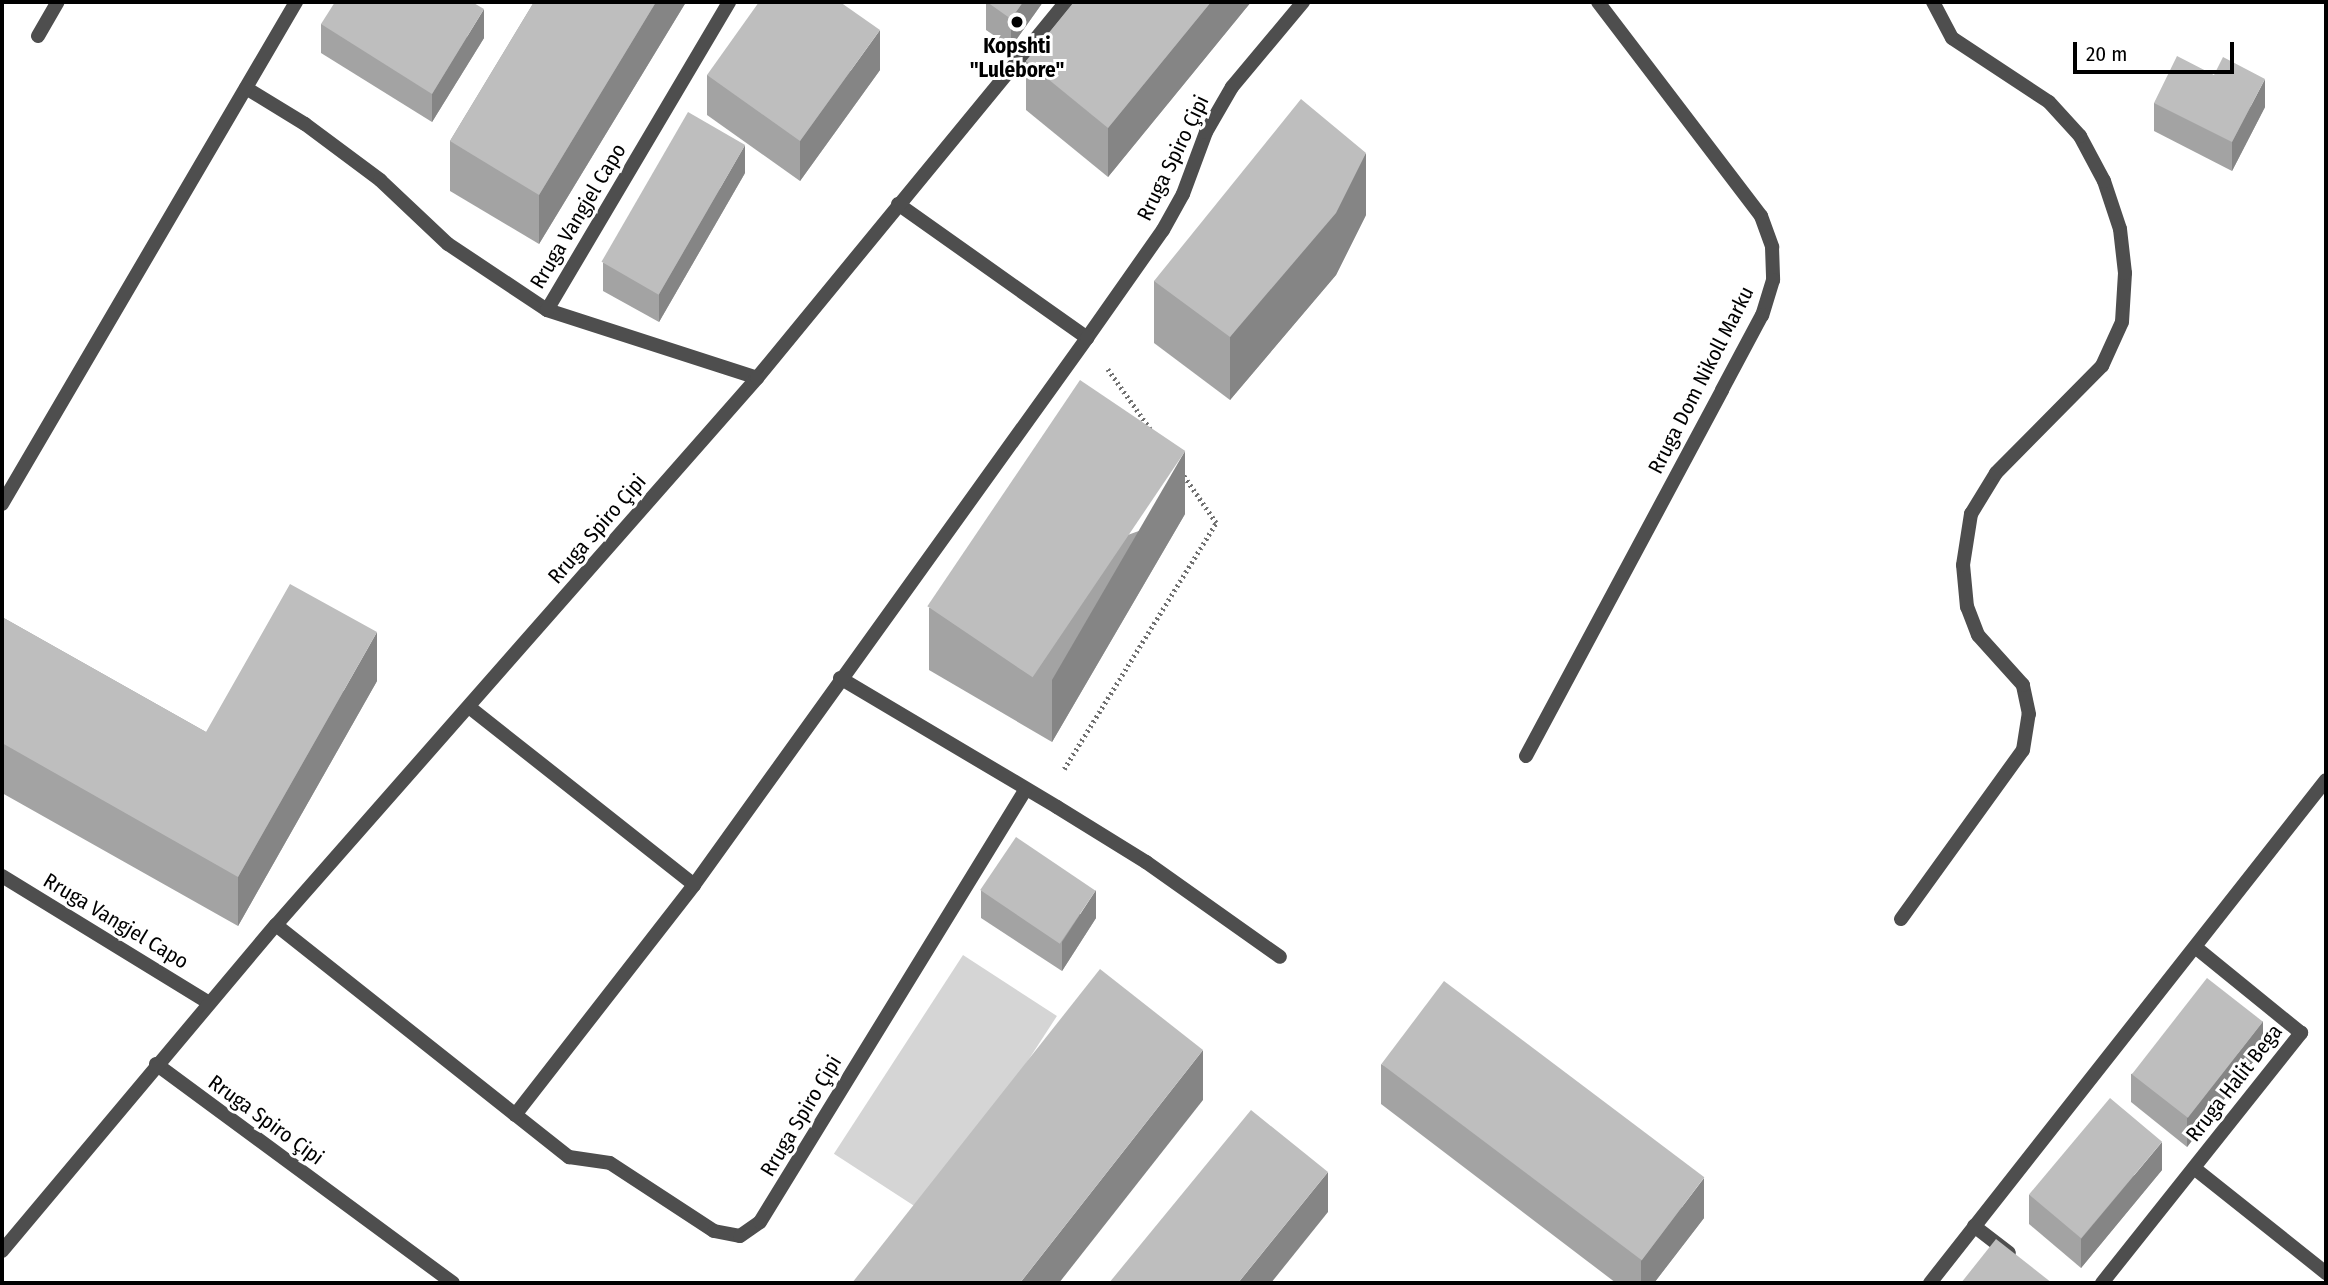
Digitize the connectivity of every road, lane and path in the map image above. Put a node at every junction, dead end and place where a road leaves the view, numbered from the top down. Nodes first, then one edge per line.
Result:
1 (58, 2) edge
2 (296, 2) edge
3 (729, 2) edge
4 (1066, 2) edge
5 (1303, 2) edge
6 (1598, 2) edge
7 (1933, 2) edge
8 (38, 36) dead end
9 (246, 88) junction
10 (898, 204) junction
11 (547, 310) junction
12 (1087, 338) junction
13 (757, 378) junction
14 (1155, 436) edge
15 (1178, 468) edge
16 (2, 504) edge
17 (840, 678) junction
18 (469, 707) junction
19 (1526, 756) dead end
20 (2326, 780) edge
21 (1026, 789) junction
22 (1051, 804) junction
23 (2, 876) edge
24 (694, 885) junction
25 (1901, 919) dead end
26 (276, 925) junction
27 (2195, 947) junction
28 (1280, 957) dead end
29 (209, 1003) junction
30 (156, 1065) junction
31 (515, 1115) junction
32 (2194, 1168) junction
33 (1974, 1226) junction
34 (2, 1251) edge
35 (2017, 1260) edge
36 (2326, 1273) edge
37 (453, 1283) edge
38 (1930, 1283) edge
39 (2102, 1283) edge

1 - 8 street
2 - 9 street
3 - 11 street, Rruga Vangjel Capo
4 - 10 street, Rruga Spiro Çipi
5 - 12 street, Rruga Spiro Çipi
6 - 19 street, Rruga Dom Nikoll Marku
7 - 25 street
9 - 11 street, Rruga Vangjel Capo
9 - 16 street
10 - 12 street
10 - 13 street, Rruga Spiro Çipi
11 - 13 street
12 - 14 path
12 - 17 street, Rruga Spiro Çipi
13 - 18 street, Rruga Spiro Çipi
15 - 22 path
17 - 21 street
17 - 24 street, Rruga Spiro Çipi
18 - 24 street
18 - 26 street, Rruga Spiro Çipi
20 - 27 street
21 - 22 street
21 - 31 street, Rruga Spiro Çipi
22 - 28 street
23 - 29 street, Rruga Vangjel Capo
24 - 31 street, Rruga Spiro Çipi
26 - 29 street, Rruga Spiro Çipi
26 - 31 street, Rruga Spiro Çipi
27 - 32 street, Rruga Halit Bega
27 - 33 street
29 - 30 street, Rruga Spiro Çipi
30 - 34 street, Rruga Spiro Çipi
30 - 37 street, Rruga Spiro Çipi
32 - 36 street, Rruga Halit Bega
32 - 39 street, Rruga Halit Bega
33 - 35 street
33 - 38 street

